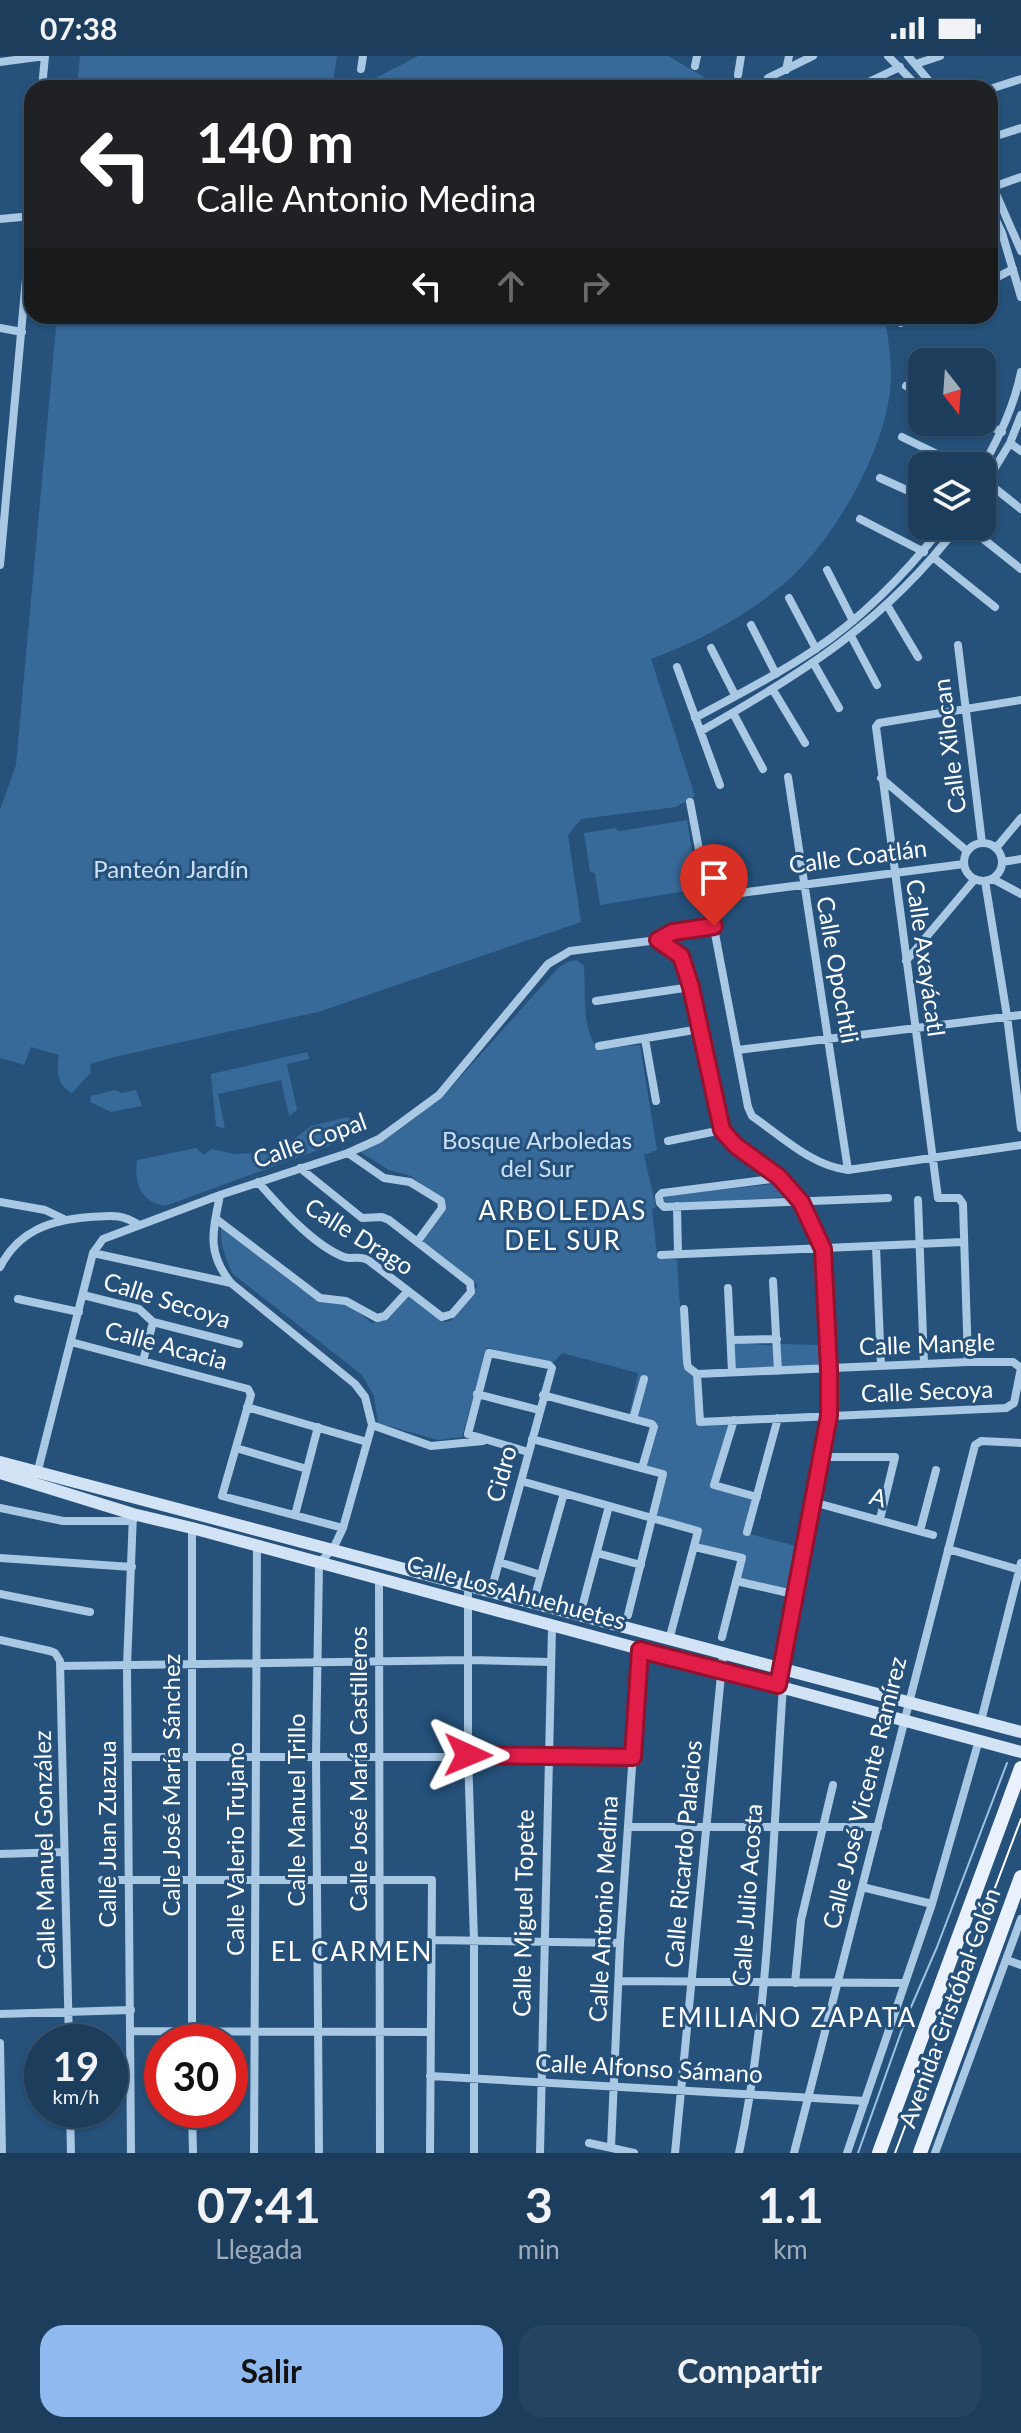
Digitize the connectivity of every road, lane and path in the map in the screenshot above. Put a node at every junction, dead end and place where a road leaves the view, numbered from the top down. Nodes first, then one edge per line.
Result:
1 (45, 56) edge
2 (363, 56) edge
3 (697, 56) edge
4 (741, 56) edge
5 (789, 56) edge
6 (813, 56) edge
7 (888, 56) edge
8 (908, 56) edge
9 (940, 56) edge
10 (0, 62) edge
11 (916, 64) junction
12 (695, 66) dead end
13 (900, 67) junction
14 (361, 69) dead end
15 (786, 70) junction
16 (738, 75) dead end
17 (768, 78) dead end
18 (1021, 79) edge
19 (43, 80) edge
20 (873, 80) edge
21 (912, 80) edge
22 (929, 80) edge
23 (998, 86) edge
24 (1021, 128) edge
25 (998, 135) edge
26 (1021, 177) edge
27 (998, 183) edge
28 (998, 194) edge
29 (24, 215) edge
30 (0, 219) edge
31 (1017, 227) edge
32 (998, 236) edge
33 (1021, 251) edge
34 (1013, 269) junction
35 (998, 277) edge
36 (1021, 297) edge
37 (24, 308) edge
38 (0, 328) edge
39 (22, 332) junction
40 (1021, 372) edge
41 (1021, 415) edge
42 (996, 429) edge
43 (1002, 432) junction
44 (902, 437) dead end
45 (0, 441) edge
46 (12, 442) junction
47 (1010, 443) junction
48 (1021, 451) edge
49 (933, 452) edge
50 (991, 452) edge
51 (996, 466) edge
52 (880, 478) dead end
53 (908, 491) edge
54 (996, 493) edge
55 (1021, 509) edge
56 (860, 519) dead end
57 (1, 539) edge
58 (933, 540) edge
59 (948, 540) edge
60 (985, 540) edge
61 (924, 552) junction
62 (934, 558) junction
63 (0, 565) edge
64 (1021, 569) edge
65 (827, 570) dead end
66 (789, 598) dead end
67 (887, 605) junction
68 (995, 607) dead end
69 (853, 621) junction
70 (751, 625) dead end
71 (851, 636) junction
72 (958, 645) dead end
73 (711, 648) dead end
74 (816, 649) junction
75 (918, 657) dead end
76 (814, 664) junction
77 (677, 667) dead end
78 (776, 674) junction
79 (877, 685) dead end
80 (773, 690) junction
81 (735, 695) junction
82 (1021, 700) edge
83 (839, 708) dead end
84 (966, 708) junction
85 (733, 713) junction
86 (698, 725) junction
87 (805, 743) dead end
88 (763, 769) dead end
89 (788, 777) dead end
90 (881, 778) junction
91 (720, 785) dead end
92 (690, 802) dead end
93 (1021, 818) edge
94 (982, 843) junction
95 (996, 848) junction
96 (967, 851) junction
97 (1021, 859) edge
98 (1002, 862) junction
99 (964, 864) junction
100 (894, 874) junction
101 (975, 879) junction
102 (989, 880) junction
103 (802, 885) junction
104 (1021, 894) edge
105 (709, 897) junction
106 (714, 926) junction
107 (658, 940) junction
108 (906, 961) junction
109 (691, 987) junction
110 (596, 1001) dead end
111 (1021, 1015) edge
112 (1007, 1016) junction
113 (915, 1028) junction
114 (700, 1029) junction
115 (645, 1039) junction
116 (829, 1039) junction
117 (599, 1046) dead end
118 (738, 1050) junction
119 (656, 1101) dead end
120 (1021, 1128) edge
121 (722, 1130) junction
122 (668, 1141) dead end
123 (1021, 1145) edge
124 (348, 1153) junction
125 (932, 1157) junction
126 (300, 1168) junction
127 (848, 1170) junction
128 (779, 1177) junction
129 (258, 1182) junction
130 (220, 1195) junction
131 (888, 1198) dead end
132 (918, 1200) dead end
133 (0, 1202) edge
134 (801, 1202) junction
135 (677, 1206) junction
136 (64, 1219) junction
137 (216, 1219) junction
138 (139, 1225) junction
139 (417, 1242) junction
140 (963, 1242) junction
141 (920, 1245) junction
142 (876, 1246) junction
143 (823, 1249) junction
144 (93, 1253) junction
145 (678, 1254) junction
146 (661, 1255) dead end
147 (0, 1267) edge
148 (773, 1281) dead end
149 (231, 1283) junction
150 (728, 1288) dead end
151 (408, 1291) junction
152 (83, 1295) junction
153 (18, 1299) dead end
154 (684, 1309) dead end
155 (79, 1312) junction
156 (153, 1322) junction
157 (777, 1339) junction
158 (731, 1340) junction
159 (71, 1342) junction
160 (239, 1344) dead end
161 (143, 1361) junction
162 (968, 1362) junction
163 (924, 1364) junction
164 (881, 1366) junction
165 (829, 1369) junction
166 (778, 1371) junction
167 (732, 1372) junction
168 (697, 1374) junction
169 (644, 1379) dead end
170 (477, 1394) junction
171 (543, 1395) junction
172 (247, 1407) junction
173 (1011, 1407) joint
174 (539, 1410) junction
175 (829, 1416) junction
176 (778, 1418) junction
177 (633, 1419) junction
178 (734, 1420) junction
179 (372, 1425) junction
180 (318, 1427) junction
181 (1021, 1433) edge
182 (532, 1439) junction
183 (488, 1440) junction
184 (367, 1442) junction
185 (1017, 1443) edge
186 (236, 1448) junction
187 (528, 1452) junction
188 (822, 1457) junction
189 (0, 1462) edge
190 (642, 1468) junction
191 (307, 1469) junction
192 (936, 1470) dead end
193 (0, 1473) edge
194 (36, 1477) junction
195 (521, 1481) junction
196 (564, 1493) junction
197 (757, 1497) junction
198 (813, 1502) junction
199 (609, 1506) junction
200 (0, 1508) edge
201 (295, 1515) junction
202 (133, 1518) junction
203 (652, 1518) junction
204 (880, 1519) junction
205 (192, 1528) junction
206 (343, 1528) junction
207 (920, 1531) junction
208 (747, 1532) dead end
209 (933, 1535) dead end
210 (257, 1545) junction
211 (695, 1547) junction
212 (333, 1549) junction
213 (948, 1549) junction
214 (597, 1553) junction
215 (0, 1558) edge
216 (499, 1562) junction
217 (319, 1563) junction
218 (641, 1565) junction
219 (1020, 1566) edge
220 (132, 1567) junction
221 (424, 1575) junction
222 (541, 1575) junction
223 (379, 1578) junction
224 (736, 1581) junction
225 (468, 1585) junction
226 (491, 1591) junction
227 (0, 1594) edge
228 (793, 1594) junction
229 (468, 1602) junction
230 (533, 1603) junction
231 (90, 1612) dead end
232 (580, 1615) junction
233 (628, 1615) dead end
234 (552, 1627) junction
235 (722, 1637) dead end
236 (0, 1640) edge
237 (669, 1640) junction
238 (640, 1650) junction
239 (723, 1654) junction
240 (469, 1660) junction
241 (60, 1661) junction
242 (550, 1662) junction
243 (379, 1663) junction
244 (317, 1664) junction
245 (256, 1665) junction
246 (127, 1666) junction
247 (192, 1666) junction
248 (721, 1670) junction
249 (781, 1670) junction
250 (780, 1686) junction
251 (865, 1691) junction
252 (910, 1702) junction
253 (905, 1719) junction
254 (981, 1721) junction
255 (1021, 1732) edge
256 (979, 1740) junction
257 (1021, 1752) edge
258 (256, 1755) junction
259 (468, 1755) junction
260 (192, 1756) junction
261 (316, 1756) junction
262 (380, 1756) junction
263 (548, 1756) junction
264 (128, 1757) junction
265 (633, 1757) junction
266 (1021, 1768) edge
267 (833, 1785) dead end
268 (628, 1827) junction
269 (706, 1827) junction
270 (773, 1827) junction
271 (822, 1827) junction
272 (878, 1827) junction
273 (64, 1852) junction
274 (0, 1854) edge
275 (1021, 1877) edge
276 (192, 1879) junction
277 (256, 1879) junction
278 (317, 1879) junction
279 (380, 1879) junction
280 (102, 1880) dead end
281 (128, 1880) junction
282 (862, 1887) junction
283 (932, 1904) junction
284 (1021, 1919) edge
285 (432, 1940) junction
286 (474, 1941) junction
287 (544, 1942) junction
288 (620, 1943) junction
289 (1007, 1960) junction
290 (1021, 1965) edge
291 (619, 1981) junction
292 (692, 1982) junction
293 (838, 1982) junction
294 (763, 1983) junction
295 (795, 1983) junction
296 (905, 1983) junction
297 (131, 2010) junction
298 (68, 2011) junction
299 (0, 2014) edge
300 (68, 2024) edge
301 (192, 2024) edge
302 (131, 2031) junction
303 (144, 2031) edge
304 (248, 2032) edge
305 (255, 2032) junction
306 (318, 2032) junction
307 (430, 2032) junction
308 (379, 2033) junction
309 (0, 2043) edge
310 (430, 2076) junction
311 (472, 2078) junction
312 (540, 2083) junction
313 (615, 2087) junction
314 (682, 2091) junction
315 (752, 2095) junction
316 (808, 2098) junction
317 (865, 2101) junction
318 (70, 2128) edge
319 (192, 2128) edge
320 (589, 2143) dead end
321 (611, 2147) junction
322 (2, 2153) edge
323 (71, 2153) edge
324 (131, 2153) edge
325 (193, 2153) edge
326 (254, 2153) edge
327 (319, 2153) edge
328 (380, 2153) edge
329 (430, 2153) edge
330 (474, 2153) edge
331 (540, 2153) edge
332 (634, 2153) edge
333 (675, 2153) edge
334 (739, 2153) edge
335 (794, 2153) edge
336 (847, 2153) edge
337 (879, 2153) edge
338 (920, 2153) edge
339 (935, 2153) edge

1 - 10 street
1 - 19 street
2 - 14 street
3 - 12 street
4 - 16 street
5 - 15 street
6 - 15 street
7 - 13 street
8 - 11 street
9 - 11 street
11 - 22 street
13 - 20 street
13 - 21 street
15 - 17 street
18 - 23 street
24 - 25 street
26 - 27 street
28 - 31 street
29 - 30 street
31 - 33 street
32 - 34 street
34 - 35 street
34 - 36 street
37 - 39 street
38 - 39 street
39 - 46 street
40 - 43 street
41 - 47 street
42 - 43 street
43 - 50 street
44 - 49 street
45 - 46 street
46 - 57 street
47 - 48 street
47 - 51 street
52 - 53 street
54 - 55 street
56 - 61 street
57 - 63 street
58 - 61 street
59 - 62 street
60 - 64 street
61 - 69 street
62 - 67 street
62 - 68 street
65 - 69 street
66 - 74 street
67 - 71 street
67 - 75 street
69 - 74 street
70 - 78 street
71 - 76 street
71 - 79 street
72 - 84 street, Calle Xilocan
73 - 81 street
74 - 78 street
76 - 80 street
76 - 83 street
77 - 86 street
78 - 81 street
80 - 85 street
80 - 87 street
81 - 86 street
82 - 84 street
84 - 90 street, Calle Axayácatl
84 - 94 street, Calle Xilocan
85 - 86 street
85 - 88 street
86 - 91 street
89 - 103 street, Calle Opochtli
90 - 96 street
90 - 100 street, Calle Axayácatl
92 - 105 street
93 - 95 street
94 - 95 street
94 - 96 street
95 - 98 street
96 - 99 street
97 - 98 street
98 - 102 street
99 - 100 street, Calle Coatlán
99 - 101 street
100 - 103 street, Calle Coatlán
100 - 108 street, Calle Axayácatl
101 - 102 street
101 - 108 street
102 - 104 street
102 - 112 street
103 - 105 street, Calle Coatlán
103 - 116 street, Calle Opochtli
105 - 106 street
106 - 107 street, Calle Copal
106 - 118 street
107 - 109 street
107 - 124 street, Calle Copal
108 - 113 street, Calle Axayácatl
109 - 110 street
109 - 114 street
111 - 112 street
112 - 113 street
112 - 120 street
113 - 116 street
113 - 125 street, Calle Axayácatl
114 - 115 street
114 - 121 street
115 - 117 street
115 - 119 street
116 - 118 street
116 - 127 street, Calle Opochtli
118 - 127 street
121 - 122 street
121 - 128 street
123 - 125 street
124 - 126 street, Calle Copal
124 - 139 street
125 - 127 street
125 - 140 street, Calle Axayácatl
126 - 129 street, Calle Copal
126 - 139 street
128 - 134 street
128 - 135 street
129 - 130 street, Calle Copal
129 - 151 street, Calle Drago
130 - 137 street
130 - 138 street, Calle Copal
131 - 134 street
132 - 141 street
133 - 136 street
134 - 135 street
134 - 143 street
135 - 145 street
136 - 138 street
136 - 147 street
137 - 149 street
137 - 151 street
138 - 144 street, Calle Copal
139 - 151 street, Calle Drago
140 - 141 street
140 - 162 street
141 - 142 street
141 - 163 street
142 - 143 street
142 - 164 street
143 - 145 street
143 - 165 street, Calle Julio Acosta
144 - 149 street
144 - 152 street
145 - 146 street
148 - 157 street
149 - 179 street
150 - 158 street
152 - 155 street
152 - 156 street, Calle Secoya
153 - 155 street
154 - 168 street
155 - 159 street
156 - 160 street, Calle Secoya
156 - 161 street
157 - 158 street
157 - 166 street
158 - 167 street
159 - 161 street, Calle Acacia
159 - 194 street
161 - 172 street, Calle Acacia
162 - 163 street, Calle Mangle
162 - 173 street, Calle Mangle
163 - 164 street, Calle Mangle
164 - 165 street, Calle Mangle
165 - 166 street, Calle Mangle
165 - 175 street, Calle Julio Acosta
166 - 167 street, Calle Mangle
167 - 168 street, Calle Mangle
168 - 178 street, Calle Secoya
169 - 177 street
170 - 171 street, Cidro
170 - 174 street
170 - 183 street, Cidro
171 - 174 street, Cidro
171 - 177 street
172 - 180 street
172 - 186 street
173 - 175 street, Calle Secoya
174 - 182 street, Cidro
175 - 176 street, Calle Secoya
175 - 188 street, Calle Julio Acosta
176 - 178 street, Calle Secoya
176 - 197 street
177 - 190 street
178 - 197 street
179 - 183 street
179 - 184 street
180 - 184 street
180 - 191 street
181 - 185 street
182 - 187 street, Cidro
182 - 190 street
183 - 187 street
184 - 206 street
185 - 213 street, Calle José Vicente Ramírez
186 - 191 street
186 - 201 street
187 - 195 street, Cidro
188 - 198 street, Calle Julio Acosta
188 - 204 street
189 - 194 street, Calle Los Ahuehuetes
190 - 203 street
191 - 201 street
192 - 207 street
193 - 194 street, Calle Los Ahuehuetes
194 - 202 street, Calle Los Ahuehuetes
194 - 212 street, Calle Los Ahuehuetes
195 - 196 street
195 - 216 street, Cidro
196 - 199 street
196 - 222 street
197 - 208 street
198 - 204 street, A
198 - 228 street, Calle Julio Acosta
199 - 203 street
199 - 214 street
200 - 202 street
201 - 206 street
202 - 205 street, Calle Los Ahuehuetes
202 - 220 street, Calle Juan Zuazua
203 - 211 street
203 - 218 street
204 - 207 street, A
205 - 210 street, Calle Los Ahuehuetes
205 - 247 street, Calle José María Sánchez
206 - 212 street
207 - 209 street, A
210 - 217 street, Calle Los Ahuehuetes
210 - 245 street, Calle Valerio Trujano
211 - 224 street
211 - 237 street
212 - 217 street
212 - 221 street, Calle Los Ahuehuetes
213 - 219 street
213 - 252 street, Calle José Vicente Ramírez
214 - 218 street
214 - 232 street
215 - 220 street
216 - 222 street
216 - 226 street, Cidro
217 - 221 street
217 - 223 street, Calle Los Ahuehuetes
217 - 244 street, Calle Manuel Trillo
218 - 233 street
219 - 254 street
220 - 246 street, Calle Juan Zuazua
221 - 225 street, Calle Los Ahuehuetes
222 - 230 street
223 - 229 street, Calle Los Ahuehuetes
223 - 243 street, Calle José María Castilleros
224 - 228 street
224 - 235 street
225 - 226 street, Calle Los Ahuehuetes
225 - 229 street
226 - 230 street, Calle Los Ahuehuetes
227 - 231 street
228 - 249 street, Calle Julio Acosta
229 - 234 street, Calle Los Ahuehuetes
229 - 240 street
230 - 232 street, Calle Los Ahuehuetes
232 - 237 street, Calle Los Ahuehuetes
234 - 238 street, Calle Los Ahuehuetes
234 - 242 street, Calle Miguel Topete
236 - 241 street
237 - 239 street, Calle Los Ahuehuetes
238 - 248 street, Calle Los Ahuehuetes
238 - 265 street, Calle Antonio Medina
239 - 248 street, Calle Ricardo Palacios
239 - 249 street, Calle Los Ahuehuetes
240 - 242 street
240 - 243 street
240 - 259 street
241 - 246 street
241 - 273 street, Calle Manuel González
242 - 263 street, Calle Miguel Topete
243 - 244 street
243 - 262 street, Calle José María Castilleros
244 - 245 street
244 - 261 street, Calle Manuel Trillo
245 - 247 street
245 - 258 street, Calle Valerio Trujano
246 - 247 street
246 - 264 street, Calle Juan Zuazua
247 - 260 street, Calle José María Sánchez
248 - 250 street, Calle Los Ahuehuetes
248 - 269 street, Calle Ricardo Palacios
249 - 250 street, Calle Julio Acosta
249 - 251 street, Calle Los Ahuehuetes
250 - 251 street
250 - 253 street, Calle Los Ahuehuetes
250 - 270 street, Calle Julio Acosta
251 - 252 street, Calle Los Ahuehuetes
252 - 253 street, Calle José Vicente Ramírez
252 - 254 street, Calle Los Ahuehuetes
253 - 256 street, Calle Los Ahuehuetes
253 - 272 street, Calle José Vicente Ramírez
254 - 255 street, Calle Los Ahuehuetes
256 - 257 street, Calle Los Ahuehuetes
256 - 283 street
258 - 260 street
258 - 261 street
258 - 277 street, Calle Valerio Trujano
259 - 262 street
259 - 263 street
259 - 286 street
260 - 264 street
260 - 276 street, Calle José María Sánchez
261 - 262 street
261 - 278 street, Calle Manuel Trillo
262 - 279 street, Calle José María Castilleros
263 - 265 street
263 - 287 street, Calle Miguel Topete
264 - 281 street, Calle Juan Zuazua
265 - 268 street, Calle Antonio Medina
266 - 337 main road, Avenida Cristóbal Colón
267 - 271 street
268 - 269 street
268 - 288 street, Calle Antonio Medina
269 - 270 street
269 - 292 street, Calle Ricardo Palacios
270 - 271 street
270 - 294 street, Calle Julio Acosta
271 - 272 street
271 - 295 street
272 - 282 street, Calle José Vicente Ramírez
273 - 274 street
273 - 298 street, Calle Manuel González
275 - 338 main road, Avenida Cristóbal Colón
276 - 277 street
276 - 281 street
276 - 301 street, Calle José María Sánchez
277 - 278 street
277 - 305 street, Calle Valerio Trujano
278 - 279 street
278 - 306 street, Calle Manuel Trillo
279 - 285 street
279 - 308 street, Calle José María Castilleros
280 - 281 street
281 - 297 street, Calle Juan Zuazua
282 - 283 street
282 - 293 street, Calle José Vicente Ramírez
283 - 296 street
284 - 289 street
285 - 286 street
285 - 307 street
286 - 287 street
286 - 311 street
287 - 288 street
287 - 312 street, Calle Miguel Topete
288 - 291 street, Calle Antonio Medina
289 - 290 street
289 - 339 street
291 - 292 street
291 - 313 street, Calle Antonio Medina
292 - 294 street
292 - 314 street, Calle Ricardo Palacios
293 - 295 street
293 - 296 street
293 - 316 street, Calle José Vicente Ramírez
294 - 295 street
294 - 315 street, Calle Julio Acosta
296 - 317 street
297 - 298 street
297 - 302 street, Calle Juan Zuazua
298 - 299 street
298 - 300 street, Calle Manuel González
302 - 303 street
302 - 324 street, Calle Juan Zuazua
304 - 305 street
305 - 306 street
305 - 326 street, Calle Valerio Trujano
306 - 308 street
306 - 327 street, Calle Manuel Trillo
307 - 308 street
307 - 310 street
308 - 328 street, Calle José María Castilleros
309 - 322 street
310 - 311 street, Calle Alfonso Sámano
310 - 329 street
311 - 312 street, Calle Alfonso Sámano
311 - 330 street
312 - 313 street, Calle Alfonso Sámano
312 - 331 street, Calle Miguel Topete
313 - 314 street, Calle Alfonso Sámano
313 - 321 street, Calle Antonio Medina
314 - 315 street, Calle Alfonso Sámano
314 - 333 street, Calle Ricardo Palacios
315 - 316 street, Calle Alfonso Sámano
315 - 334 street, Calle Julio Acosta
316 - 317 street, Calle Alfonso Sámano
316 - 335 street, Calle José Vicente Ramírez
317 - 336 street
318 - 323 street
319 - 325 street
320 - 321 street
321 - 332 street

